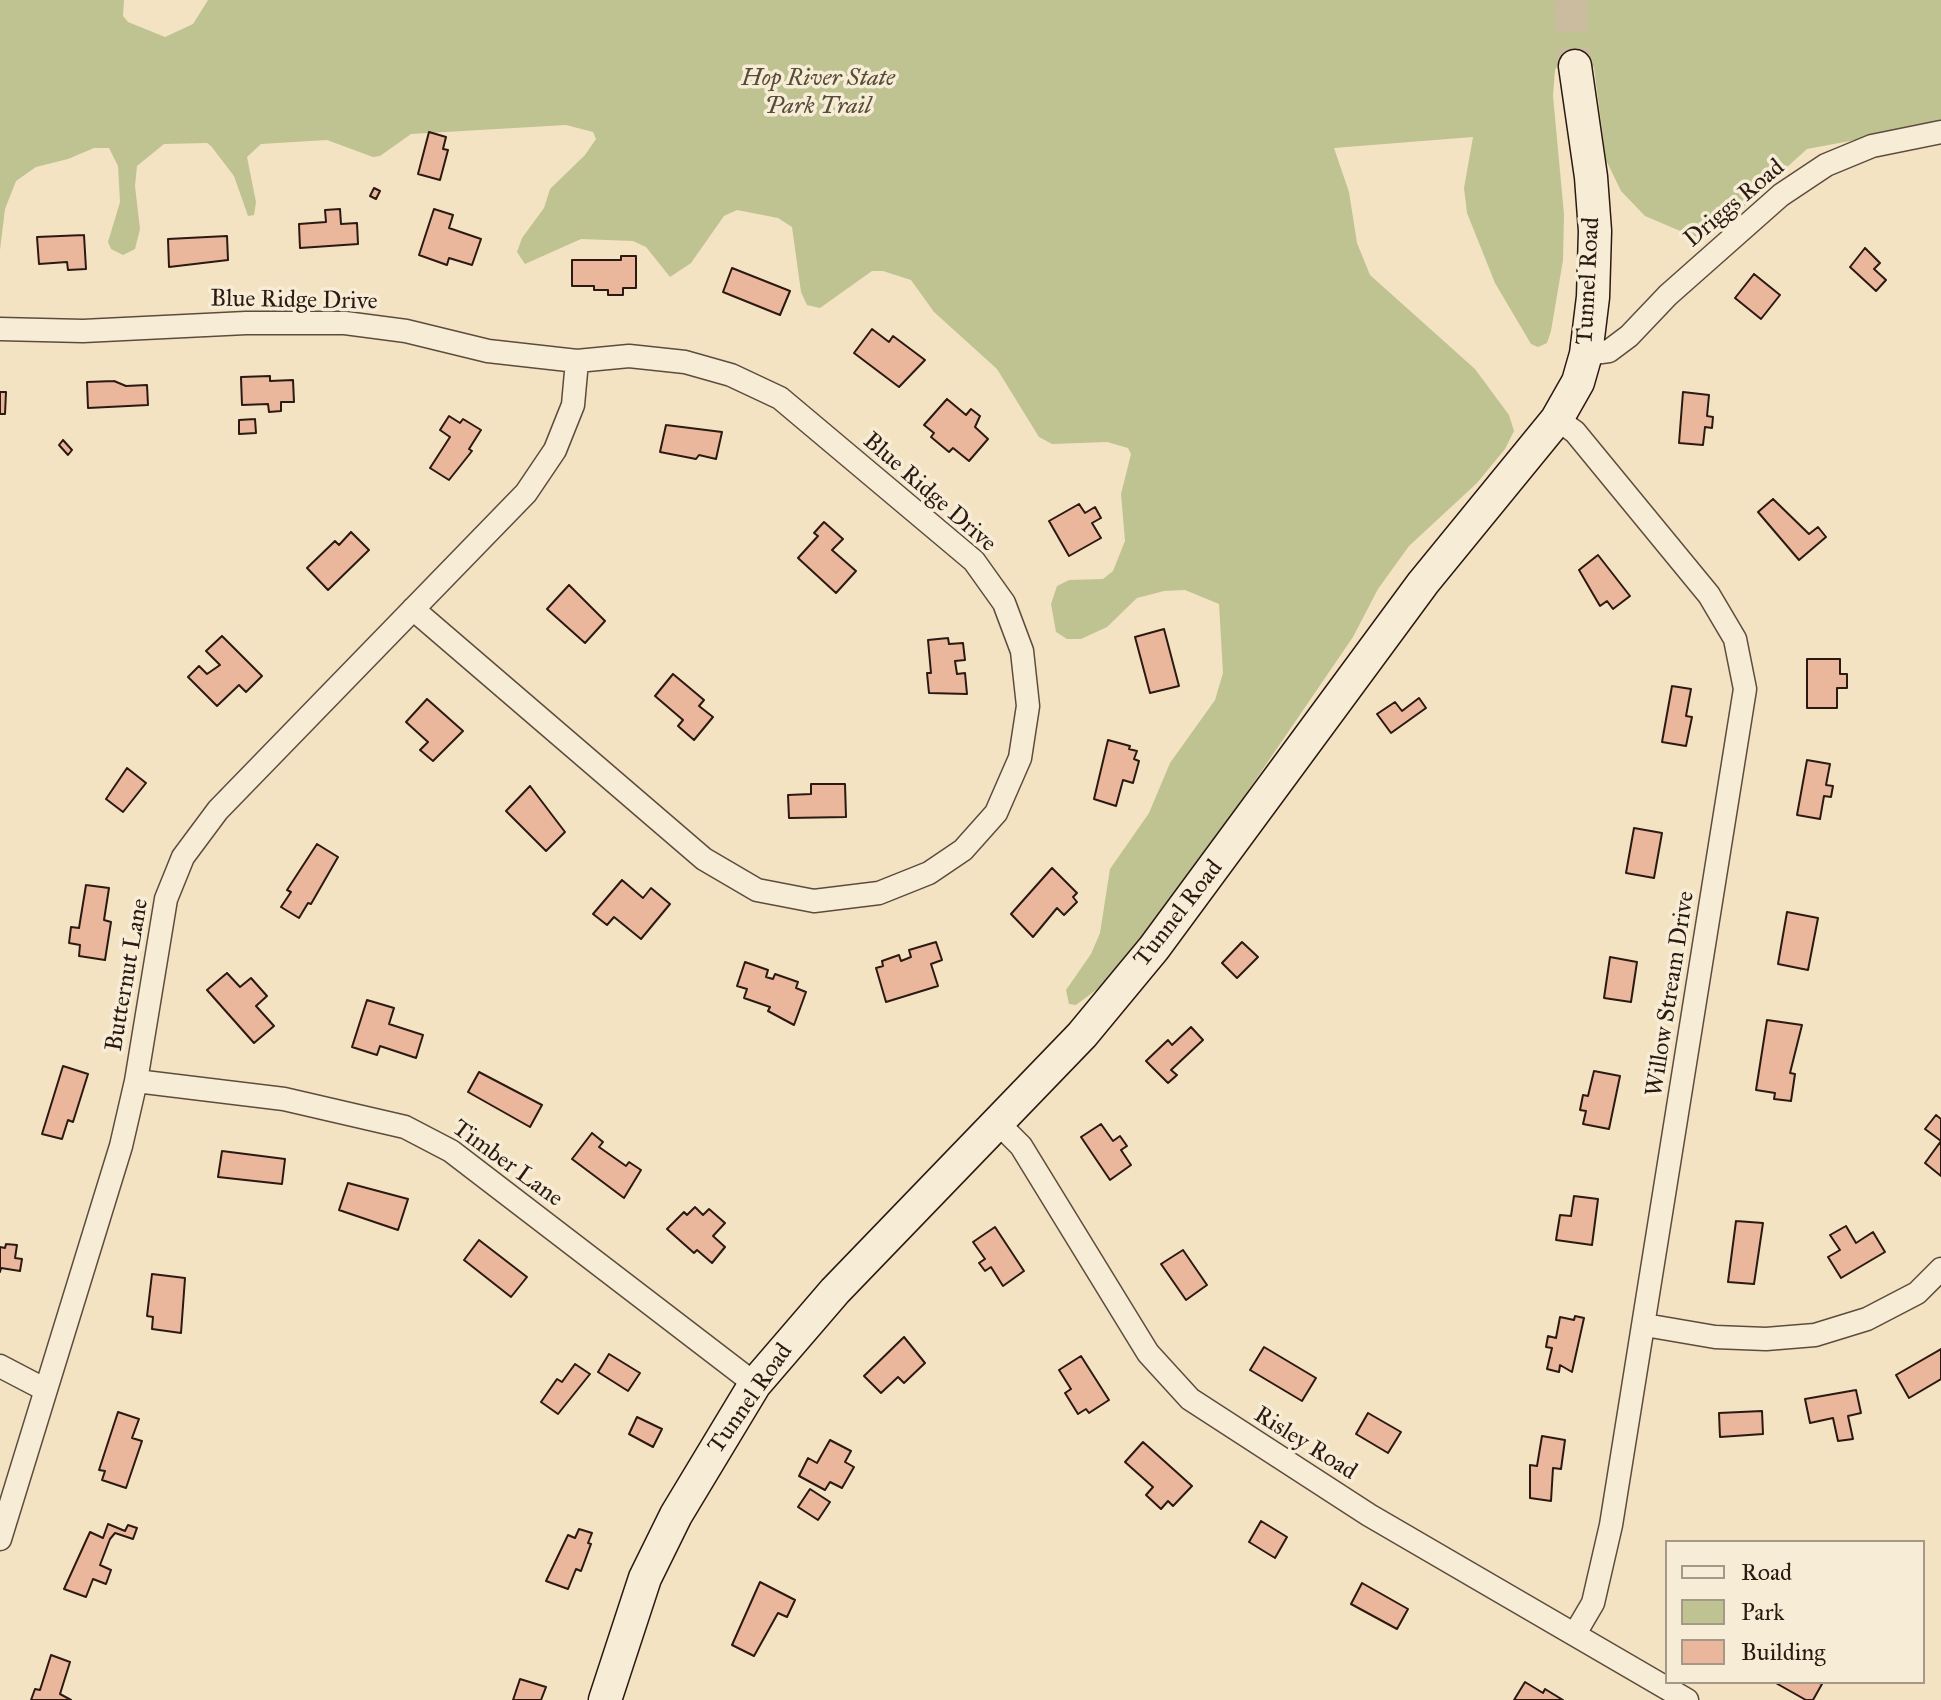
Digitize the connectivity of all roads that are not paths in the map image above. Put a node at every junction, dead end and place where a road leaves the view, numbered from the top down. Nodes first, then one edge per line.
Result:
1 (1575, 66) tunnel mouth
2 (1941, 132) edge
3 (0, 329) edge
4 (1586, 354) junction
5 (577, 361) junction
6 (1557, 419) junction
7 (413, 609) junction
8 (136, 1081) junction
9 (997, 1122) junction
10 (1941, 1269) edge
11 (1645, 1325) junction
12 (0, 1366) edge
13 (755, 1384) junction
14 (44, 1389) junction
15 (0, 1539) edge
16 (1576, 1632) junction
17 (605, 1700) edge
18 (1687, 1700) edge

1 - 4 main road, Tunnel Road
2 - 4 street, Driggs Road
3 - 5 street, Blue Ridge Drive
4 - 6 main road, Tunnel Road
5 - 7 street, Butternut Lane
5 - 7 street, Blue Ridge Drive
6 - 9 main road, Tunnel Road
6 - 11 street, Willow Stream Drive
7 - 8 street, Butternut Lane
8 - 13 street, Timber Lane
8 - 14 street, Butternut Lane
9 - 13 main road, Tunnel Road
9 - 16 street, Risley Road
10 - 11 street
11 - 16 street, Willow Stream Drive
12 - 14 street
13 - 17 main road, Tunnel Road
14 - 15 street, Butternut Lane
16 - 18 street, Risley Road

